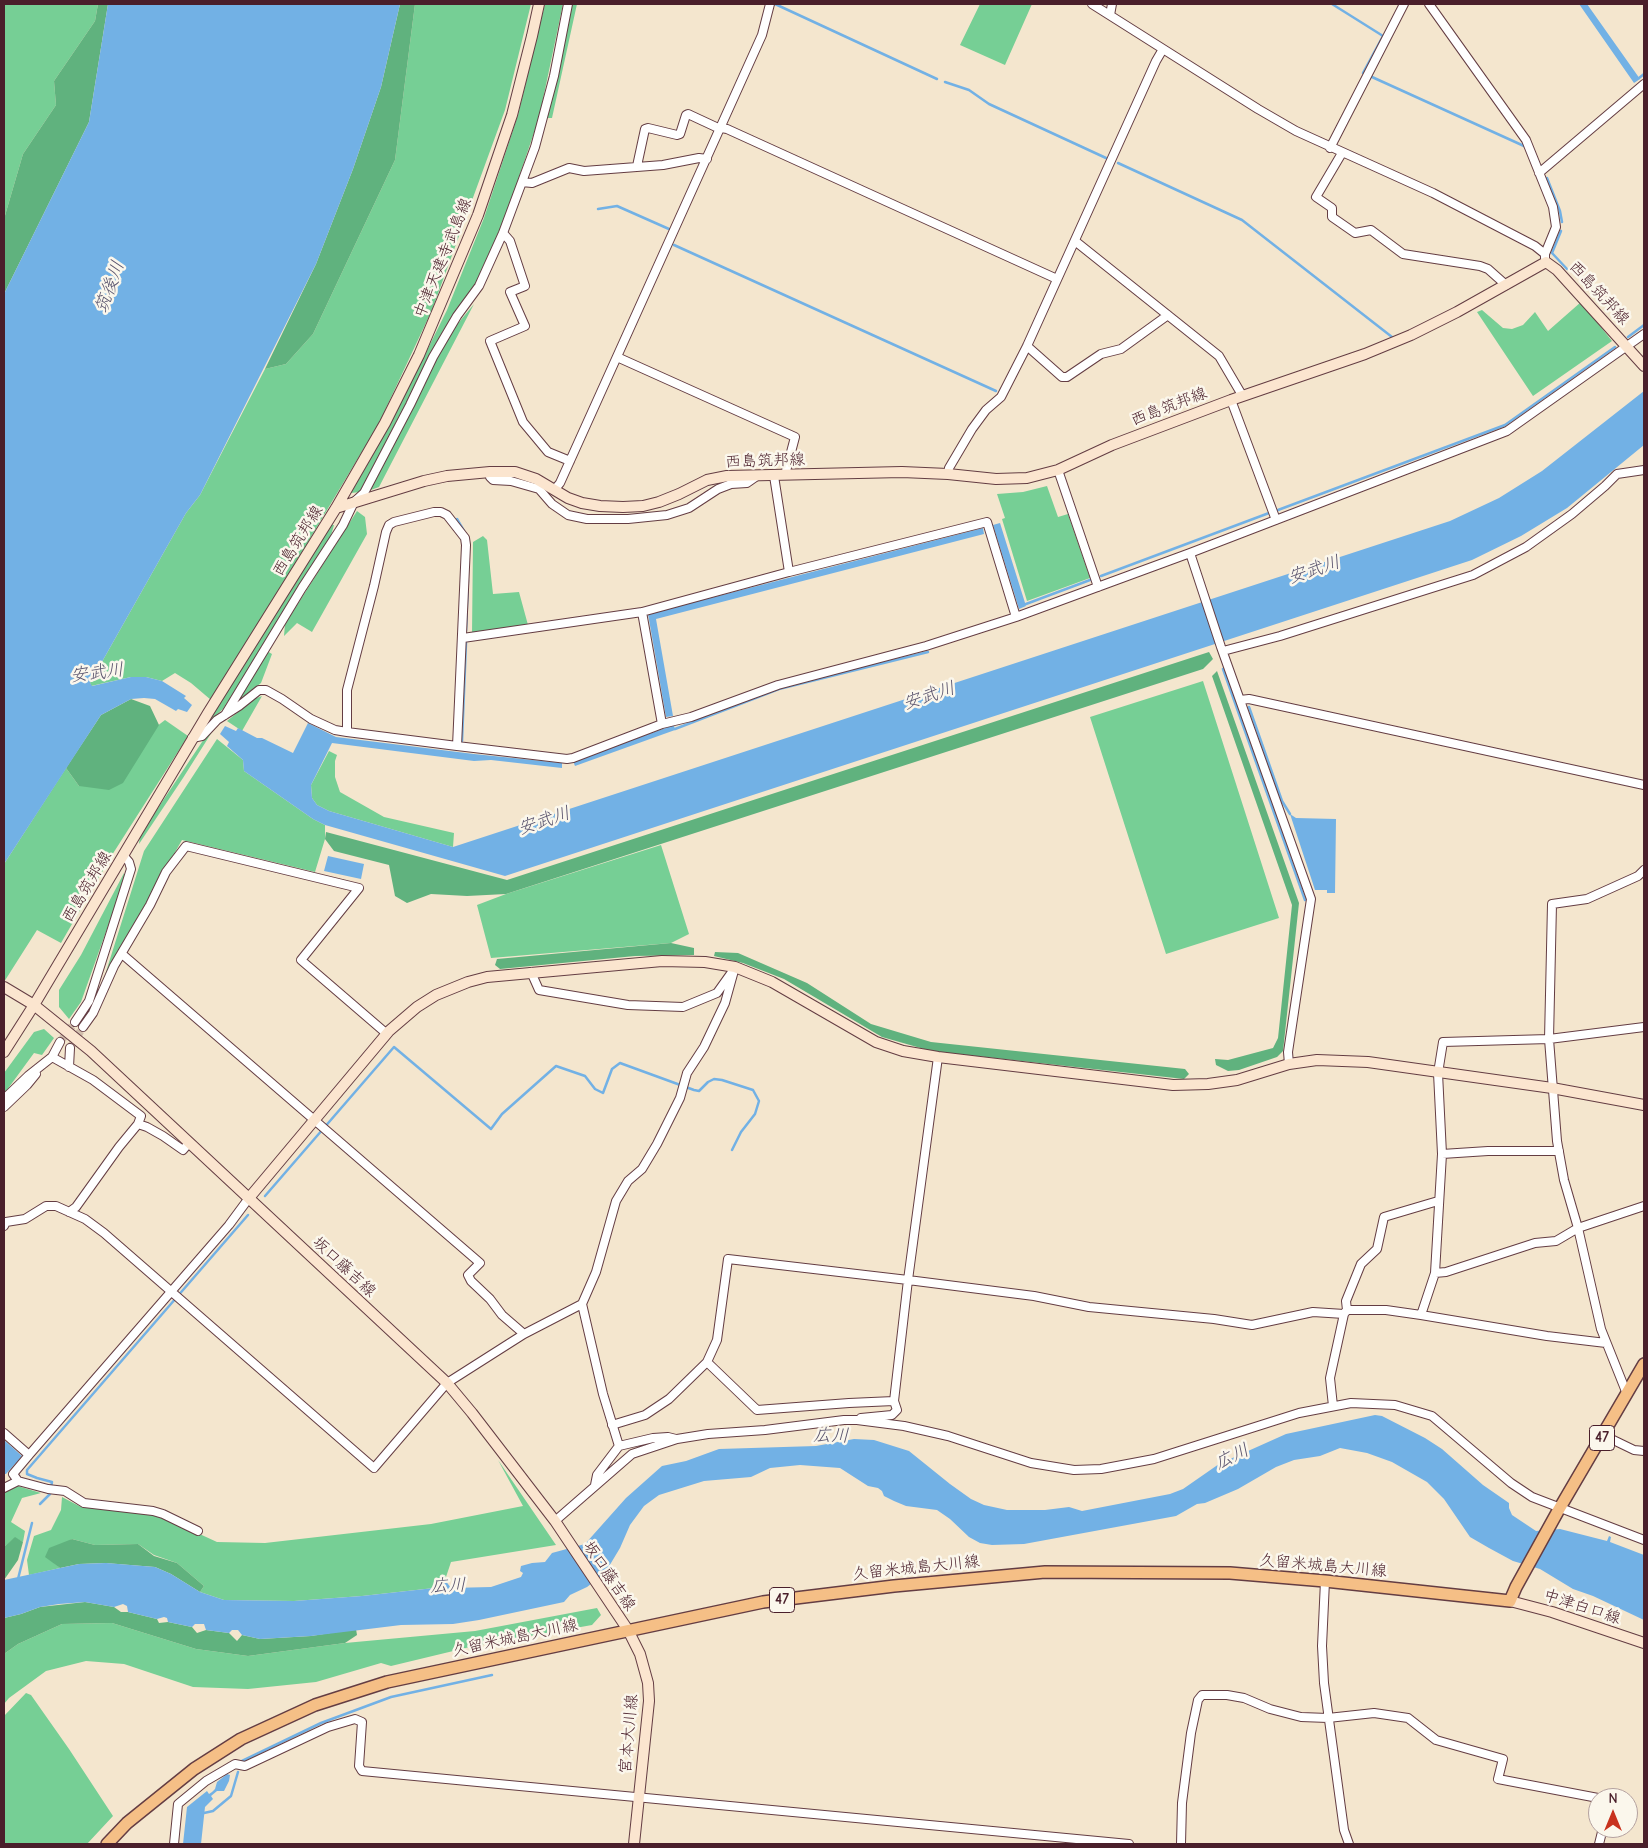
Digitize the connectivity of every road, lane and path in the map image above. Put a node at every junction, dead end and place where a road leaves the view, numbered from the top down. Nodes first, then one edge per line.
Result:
1 (539, 4) edge
2 (568, 4) edge
3 (770, 4) edge
4 (1092, 4) edge
5 (1112, 4) edge
6 (1404, 4) edge
7 (1429, 4) edge
8 (1110, 15) junction
9 (1163, 49) junction
10 (1644, 84) edge
11 (721, 128) junction
12 (1330, 148) junction
13 (1342, 153) junction
14 (706, 159) junction
15 (637, 166) junction
16 (1539, 173) junction
17 (522, 182) junction
18 (503, 233) junction
19 (1075, 241) junction
20 (1546, 258) junction
21 (1056, 279) junction
22 (1506, 285) junction
23 (1168, 315) junction
24 (1644, 334) edge
25 (1027, 346) junction
26 (1628, 346) junction
27 (617, 357) junction
28 (1644, 366) edge
29 (1242, 396) junction
30 (1231, 400) junction
31 (570, 461) junction
32 (1058, 470) junction
33 (1644, 470) edge
34 (490, 472) junction
35 (948, 474) junction
36 (756, 476) junction
37 (774, 476) junction
38 (785, 476) junction
39 (555, 489) junction
40 (354, 502) junction
41 (336, 508) junction
42 (1276, 520) junction
43 (1190, 553) junction
44 (789, 572) junction
45 (1098, 587) junction
46 (642, 612) junction
47 (1016, 617) junction
48 (463, 638) junction
49 (1222, 649) junction
50 (1240, 700) junction
51 (225, 715) junction
52 (662, 724) junction
53 (347, 732) junction
54 (192, 738) junction
55 (458, 746) junction
56 (1644, 784) edge
57 (123, 855) junction
58 (1644, 870) edge
59 (122, 954) junction
60 (735, 968) junction
61 (531, 972) junction
62 (4, 987) edge
63 (34, 1005) junction
64 (75, 1022) tunnel mouth
65 (83, 1027) tunnel mouth
66 (1644, 1027) edge
67 (387, 1034) junction
68 (1549, 1039) junction
69 (60, 1042) tunnel mouth
70 (70, 1048) tunnel mouth
71 (4, 1052) edge
72 (52, 1057) junction
73 (938, 1057) junction
74 (1289, 1064) junction
75 (41, 1066) junction
76 (69, 1067) junction
77 (1438, 1073) junction
78 (1552, 1088) junction
79 (4, 1099) edge
80 (1644, 1106) edge
81 (4, 1107) edge
82 (314, 1119) junction
83 (138, 1124) junction
84 (190, 1143) junction
85 (1559, 1151) junction
86 (1442, 1154) junction
87 (249, 1198) junction
88 (1438, 1201) junction
89 (1644, 1206) edge
90 (69, 1212) junction
91 (4, 1226) edge
92 (1578, 1228) junction
93 (1434, 1273) junction
94 (908, 1280) junction
95 (172, 1292) junction
96 (582, 1304) junction
97 (1346, 1312) junction
98 (1421, 1315) junction
99 (524, 1334) junction
100 (1606, 1343) junction
101 (706, 1362) junction
102 (1644, 1364) edge
103 (447, 1384) junction
104 (1627, 1394) junction
105 (894, 1401) junction
106 (1333, 1406) junction
107 (857, 1420) junction
108 (612, 1425) junction
109 (4, 1433) edge
110 (1603, 1434) junction
111 (677, 1439) junction
112 (619, 1446) junction
113 (1644, 1451) edge
114 (29, 1454) junction
115 (18, 1481) junction
116 (595, 1485) junction
117 (4, 1488) edge
118 (1559, 1509) junction
119 (556, 1523) junction
120 (198, 1531) dead end
121 (1644, 1540) edge
122 (1325, 1581) junction
123 (1510, 1601) junction
124 (628, 1630) junction
125 (1644, 1643) edge
126 (1328, 1718) junction
127 (1588, 1796) edge
128 (639, 1797) junction
129 (107, 1844) edge
130 (174, 1844) edge
131 (634, 1844) edge
132 (1129, 1844) edge
133 (1181, 1844) edge
134 (1349, 1844) edge

1 - 41 main road, 中津天建寺武島線
2 - 17 street
3 - 11 street
4 - 8 street
5 - 8 street
6 - 12 street
7 - 16 street
8 - 9 street
9 - 12 street
9 - 19 street
10 - 16 street
11 - 14 street
11 - 15 street
11 - 21 street
12 - 13 street
13 - 20 street
13 - 22 street
14 - 15 street
14 - 27 street
15 - 17 street
16 - 20 street
17 - 18 street
18 - 31 street
18 - 40 street
19 - 21 street
19 - 23 street
20 - 22 main road, 西島筑邦線
20 - 26 main road, 西島筑邦線
21 - 25 street
22 - 29 main road, 西島筑邦線
23 - 25 street
23 - 29 street
24 - 26 street
25 - 35 street
26 - 28 main road, 西島筑邦線
26 - 42 street
27 - 31 street
27 - 38 street
29 - 30 main road, 西島筑邦線
30 - 32 main road, 西島筑邦線
30 - 42 street
31 - 39 street
32 - 35 main road, 西島筑邦線
32 - 45 street
33 - 49 street
34 - 36 street
34 - 39 main road, 西島筑邦線
34 - 40 main road, 西島筑邦線
35 - 38 main road, 西島筑邦線
36 - 37 main road, 西島筑邦線
36 - 39 main road, 西島筑邦線
37 - 38 main road, 西島筑邦線
37 - 44 street
40 - 41 main road, 西島筑邦線
40 - 51 street
41 - 54 main road, 西島筑邦線
42 - 43 street
43 - 45 street
43 - 49 street
44 - 46 street
44 - 47 street
45 - 47 street
46 - 48 street
46 - 52 street
47 - 52 street
48 - 53 street
48 - 55 street
49 - 50 street
50 - 56 street
50 - 74 street
51 - 53 street
51 - 54 street
52 - 55 street
53 - 55 street
54 - 57 main road, 西島筑邦線
57 - 63 main road, 西島筑邦線
57 - 64 street
58 - 68 street
59 - 65 street
59 - 67 street
59 - 82 street
60 - 61 main road
60 - 61 street
60 - 73 main road
60 - 96 street
61 - 67 main road
62 - 63 main road, 坂口藤吉線
63 - 71 main road
63 - 84 main road, 坂口藤吉線
66 - 68 street
67 - 82 main road
68 - 77 street
68 - 78 street
69 - 72 street
70 - 76 street
72 - 75 street
72 - 76 street
73 - 74 main road
73 - 94 street
74 - 77 main road
75 - 79 street
75 - 81 street
76 - 83 street
77 - 78 main road
77 - 86 street
78 - 80 main road
78 - 85 street
82 - 87 main road
82 - 99 street
83 - 84 street
83 - 90 street
84 - 87 main road, 坂口藤吉線
85 - 86 street
85 - 92 street
86 - 88 street
87 - 95 street
87 - 103 main road, 坂口藤吉線
88 - 93 street
88 - 97 street
89 - 92 street
90 - 91 street
90 - 95 street
92 - 93 street
92 - 100 street
93 - 98 street
94 - 97 street
94 - 101 street
94 - 105 street
95 - 103 street
95 - 114 street
96 - 99 street
96 - 108 street
97 - 98 street
97 - 106 street
98 - 100 street
99 - 103 street
100 - 104 street
101 - 105 street
101 - 108 street
102 - 104 main road, 47
103 - 119 main road, 坂口藤吉線
104 - 110 main road, 47
105 - 107 street
106 - 107 street
106 - 118 street
107 - 111 street
108 - 112 street
109 - 114 street
110 - 113 street
110 - 118 main road, 47
111 - 112 street
111 - 116 street
112 - 116 street
114 - 115 street
115 - 117 street
115 - 120 street
116 - 119 street
118 - 121 street
118 - 123 main road, 47
119 - 124 main road, 坂口藤吉線
122 - 123 main road, 久留米城島大川線 / 47
122 - 124 main road, 久留米城島大川線 / 47
122 - 126 street
123 - 125 main road, 中津白口線
124 - 128 main road, 宮本大川線
124 - 129 main road, 久留米城島大川線 / 47
126 - 127 street
126 - 133 street
126 - 134 street
128 - 130 street
128 - 131 main road, 宮本大川線
128 - 132 street

